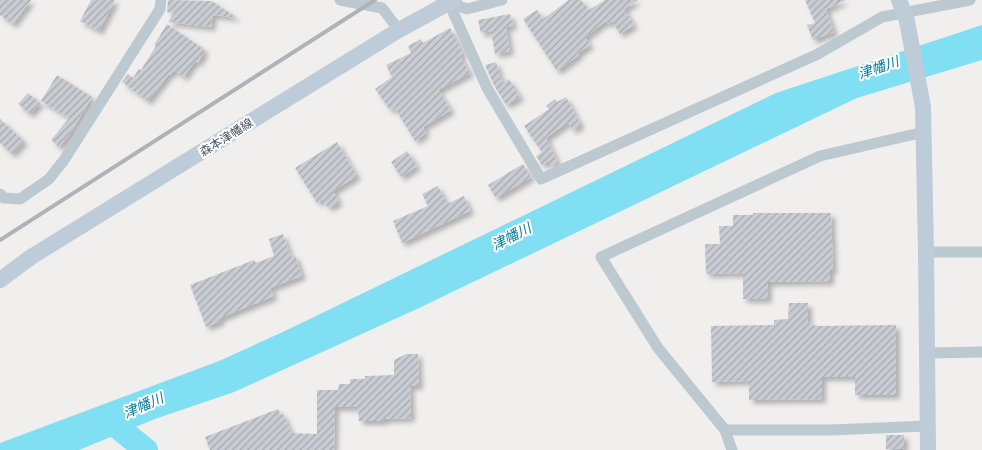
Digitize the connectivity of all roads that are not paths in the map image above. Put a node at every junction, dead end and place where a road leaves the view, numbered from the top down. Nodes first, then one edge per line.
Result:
1 (161, 0) edge
2 (340, 0) edge
3 (502, 0) edge
4 (970, 0) edge
5 (452, 2) edge
6 (904, 11) edge
7 (400, 30) junction
8 (924, 132) junction
9 (0, 194) edge
10 (926, 252) junction
11 (982, 252) edge
12 (0, 280) edge
13 (982, 352) edge
14 (927, 353) junction
15 (927, 426) junction
16 (725, 430) junction
17 (732, 450) edge
18 (928, 450) edge

1 - 9 street
2 - 7 street
3 - 5 street
4 - 6 street
5 - 6 street
5 - 7 main road, 森本津幡線
6 - 8 main road
7 - 12 main road, 森本津幡線
8 - 10 main road
8 - 16 street
10 - 11 street
10 - 14 main road
13 - 14 street
14 - 15 main road
15 - 16 street
15 - 18 main road
16 - 17 street

